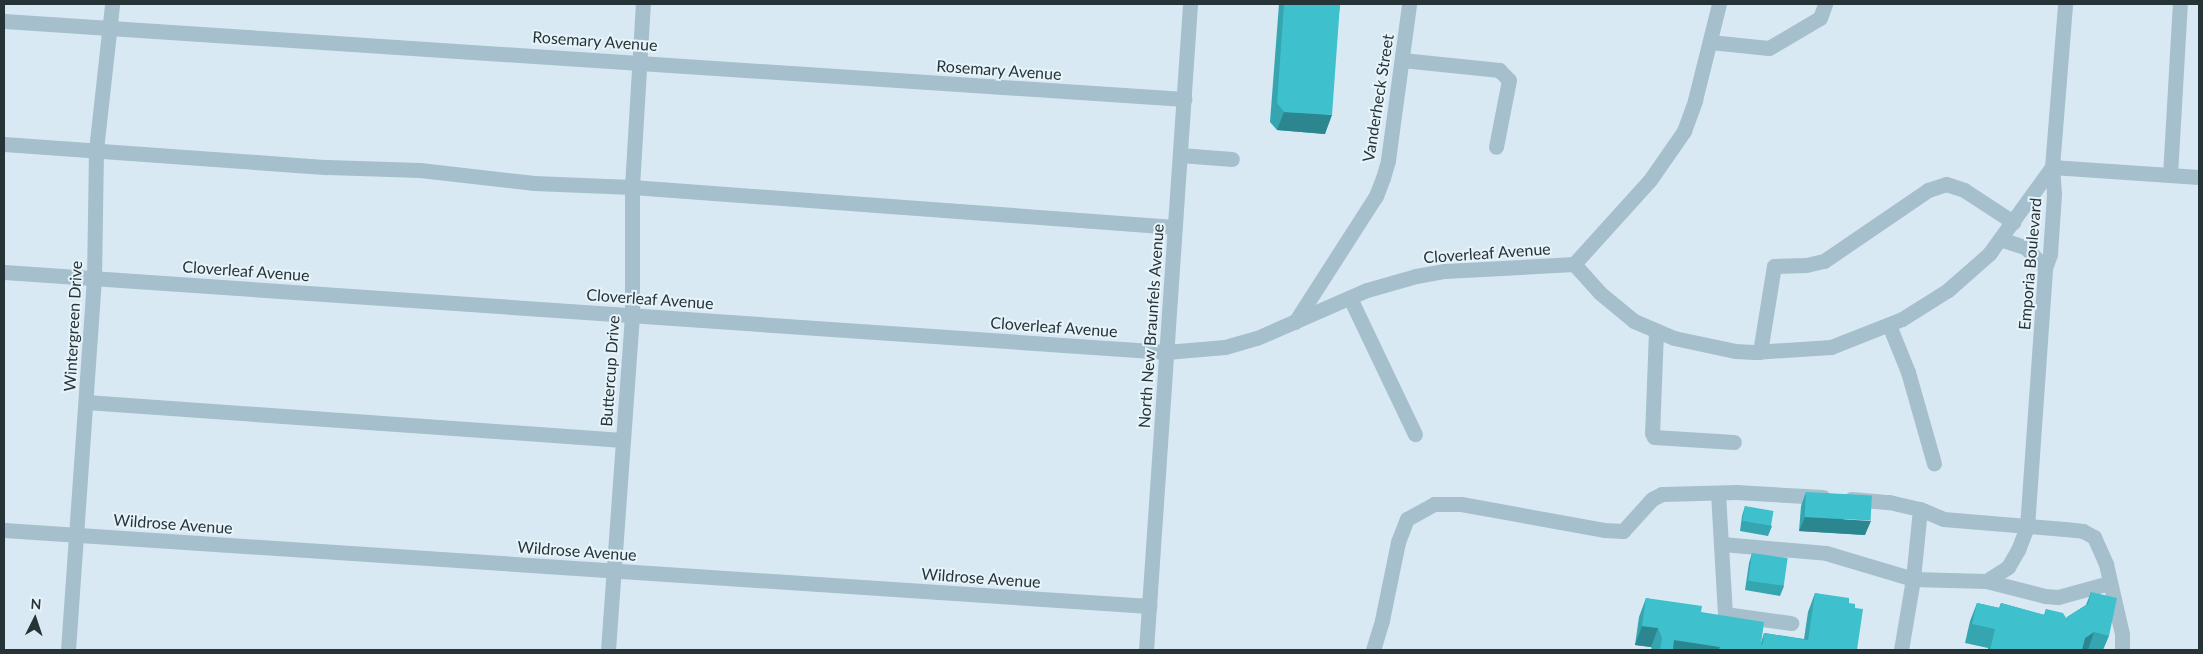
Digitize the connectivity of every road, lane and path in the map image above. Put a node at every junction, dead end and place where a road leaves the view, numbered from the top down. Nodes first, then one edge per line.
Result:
1 (112, 4) edge
2 (643, 4) edge
3 (1190, 4) edge
4 (1409, 4) edge
5 (1719, 4) edge
6 (1825, 4) edge
7 (2065, 4) edge
8 (2180, 4) edge
9 (4, 21) edge
10 (110, 28) junction
11 (1710, 42) junction
12 (1402, 60) junction
13 (639, 62) junction
14 (1184, 99) junction
15 (4, 144) edge
16 (1496, 147) dead end
17 (96, 150) junction
18 (1180, 155) junction
19 (1232, 159) dead end
20 (2052, 167) junction
21 (2170, 175) junction
22 (2199, 177) edge
23 (632, 187) junction
24 (2013, 222) junction
25 (1175, 227) junction
26 (2000, 239) junction
27 (1574, 264) junction
28 (2045, 268) junction
29 (4, 272) edge
30 (94, 278) junction
31 (1350, 298) junction
32 (632, 315) junction
33 (1295, 322) junction
34 (1889, 325) junction
35 (1656, 331) junction
36 (1166, 352) junction
37 (1760, 352) junction
38 (86, 402) junction
39 (1415, 434) dead end
40 (623, 440) junction
41 (1734, 442) dead end
42 (1934, 463) dead end
43 (1718, 493) junction
44 (1920, 509) junction
45 (2027, 527) junction
46 (4, 530) edge
47 (77, 536) junction
48 (1722, 544) junction
49 (614, 571) junction
50 (1913, 579) junction
51 (1986, 581) junction
52 (2109, 583) junction
53 (1149, 606) junction
54 (1791, 623) dead end
55 (68, 650) edge
56 (608, 650) edge
57 (1146, 650) edge
58 (1373, 650) edge
59 (1901, 650) edge
60 (2122, 650) edge

1 - 10 street, Wintergreen Drive
2 - 13 street, Buttercup Drive
3 - 14 street, North New Braunfels Avenue
4 - 12 street, Vanderheck Street
5 - 11 street
6 - 11 street
7 - 20 street, Emporia Boulevard
8 - 21 street
9 - 10 street, Rosemary Avenue
10 - 13 street, Rosemary Avenue
10 - 17 street, Wintergreen Drive
11 - 27 street
12 - 16 street
12 - 33 street, Vanderheck Street
13 - 14 street, Rosemary Avenue
13 - 23 street, Buttercup Drive
14 - 18 street, North New Braunfels Avenue
15 - 17 street
17 - 23 street
17 - 30 street, Wintergreen Drive
18 - 19 street
18 - 25 street, North New Braunfels Avenue
20 - 21 street
20 - 24 street, Cloverleaf Avenue
20 - 28 street, Emporia Boulevard
21 - 22 street
23 - 25 street
23 - 32 street, Buttercup Drive
24 - 26 street, Cloverleaf Avenue
24 - 37 street
25 - 36 street, North New Braunfels Avenue
26 - 28 street
26 - 34 street, Cloverleaf Avenue
27 - 31 street, Cloverleaf Avenue
27 - 35 street, Cloverleaf Avenue
28 - 45 street, Emporia Boulevard
29 - 30 street, Cloverleaf Avenue
30 - 32 street, Cloverleaf Avenue
30 - 38 street, Wintergreen Drive
31 - 33 street, Cloverleaf Avenue
31 - 39 street
32 - 36 street, Cloverleaf Avenue
32 - 40 street, Buttercup Drive
33 - 36 street, Cloverleaf Avenue
34 - 37 street, Cloverleaf Avenue
34 - 42 street
35 - 37 street, Cloverleaf Avenue
35 - 41 street
36 - 53 street, North New Braunfels Avenue
38 - 40 street
38 - 47 street, Wintergreen Drive
40 - 49 street, Buttercup Drive
43 - 44 street
43 - 48 street
43 - 58 street
44 - 45 street
44 - 50 street
45 - 51 street, Emporia Boulevard
45 - 52 street
46 - 47 street, Wildrose Avenue
47 - 49 street, Wildrose Avenue
47 - 55 street, Wintergreen Drive
48 - 50 street
48 - 54 street
49 - 53 street, Wildrose Avenue
49 - 56 street, Buttercup Drive
50 - 51 street
50 - 59 street
51 - 52 street
52 - 60 street
53 - 57 street, North New Braunfels Avenue

